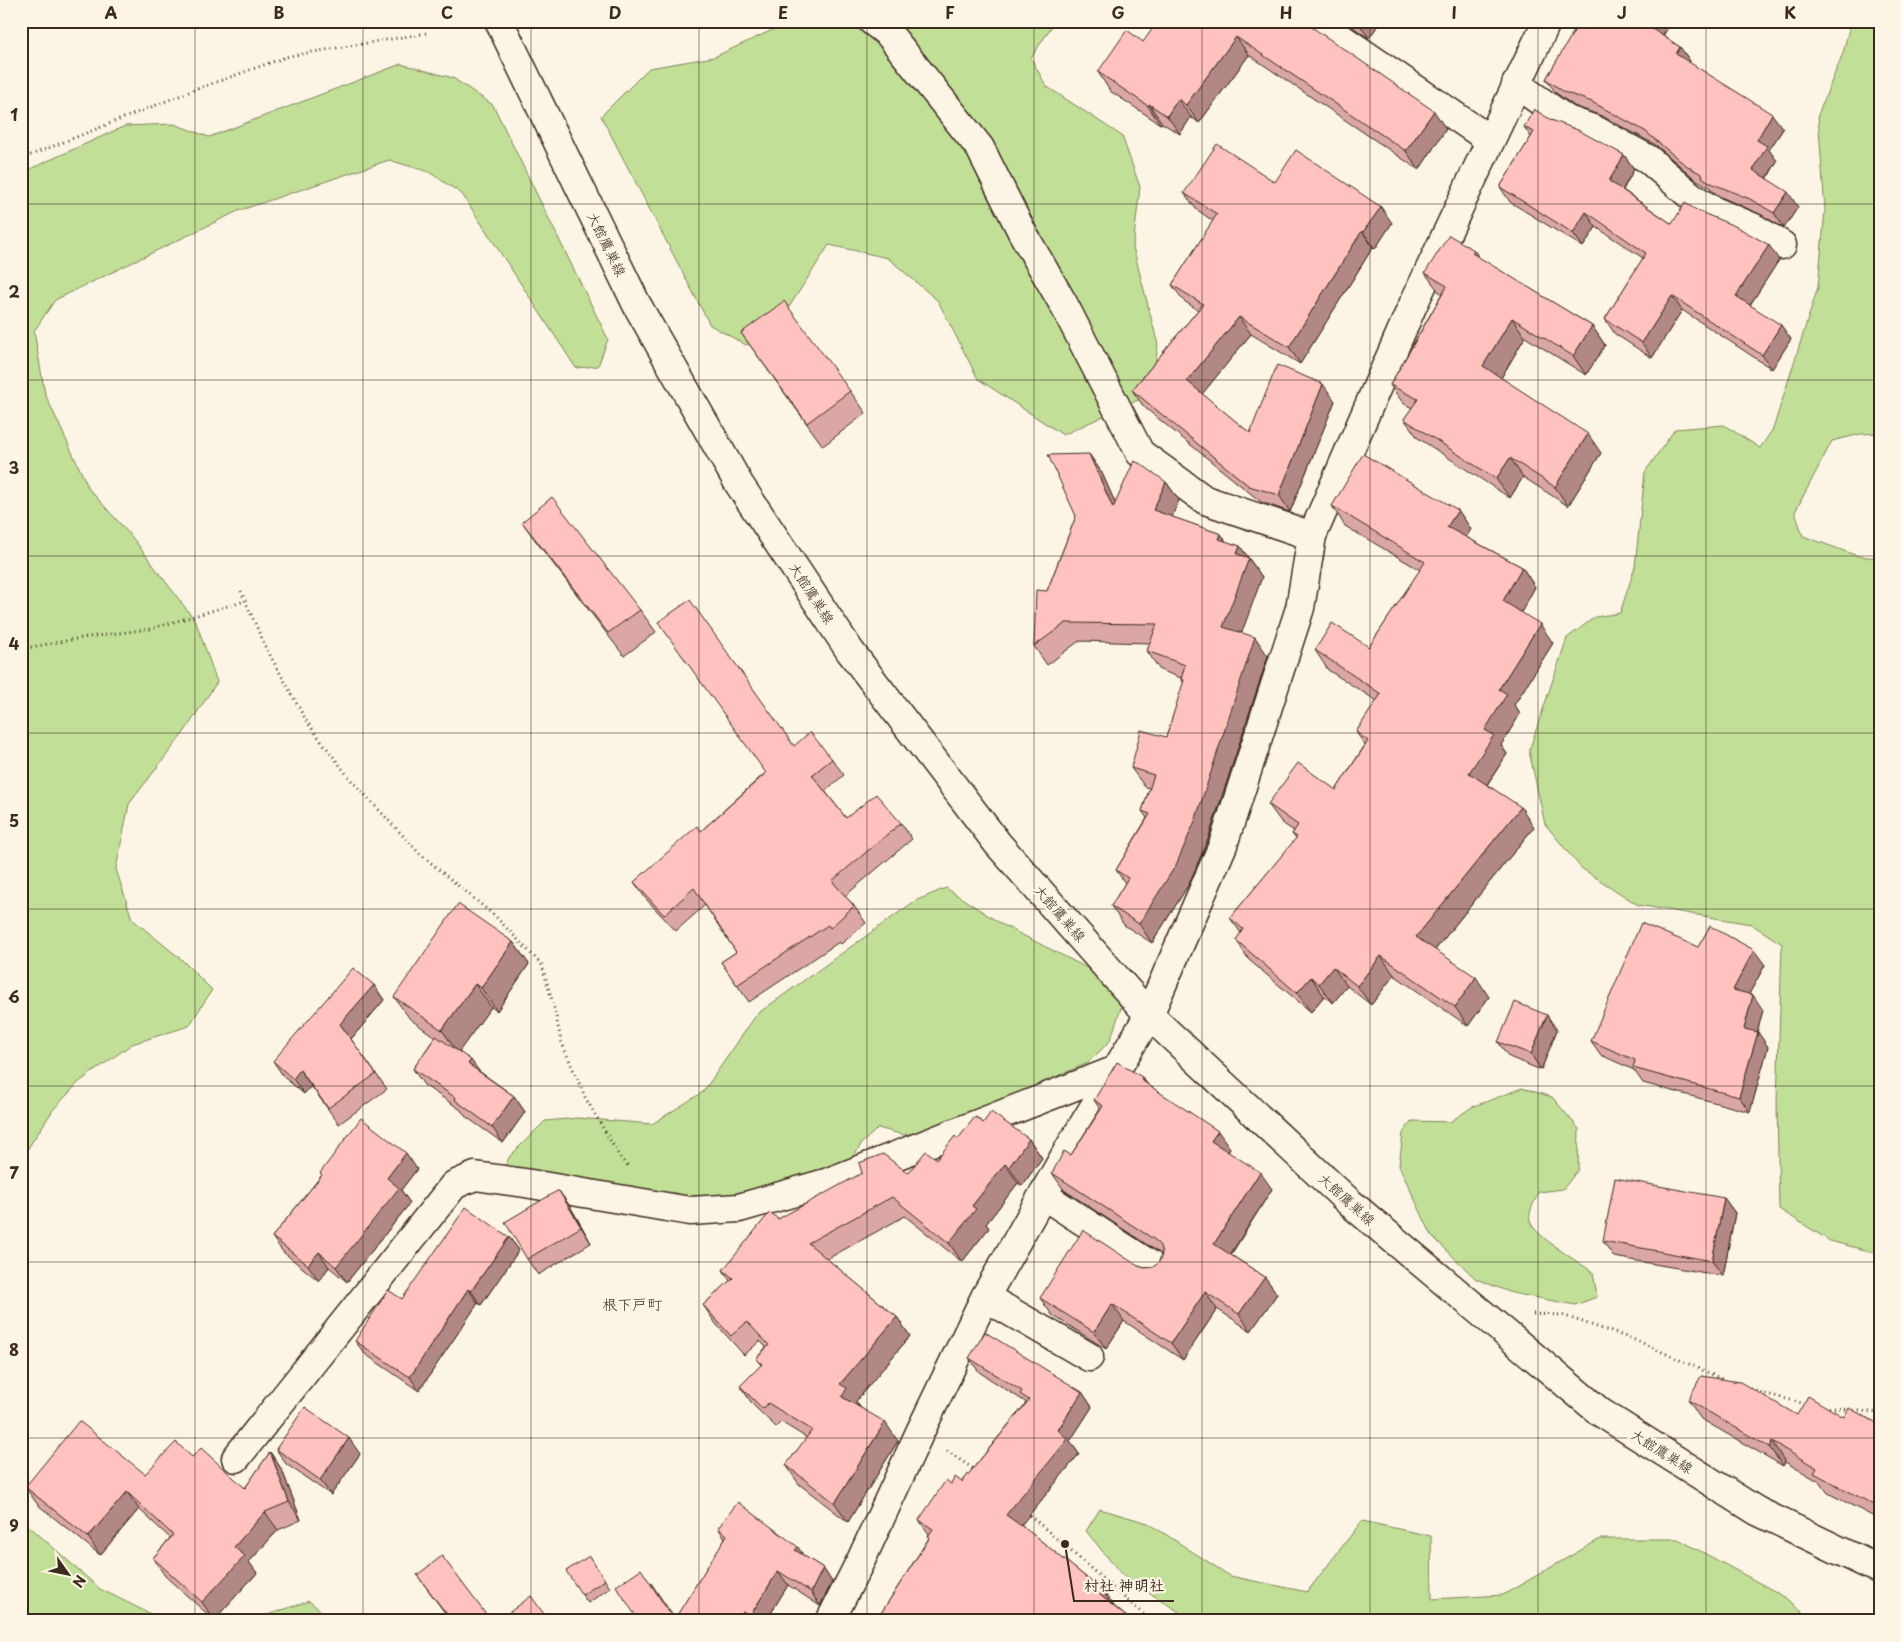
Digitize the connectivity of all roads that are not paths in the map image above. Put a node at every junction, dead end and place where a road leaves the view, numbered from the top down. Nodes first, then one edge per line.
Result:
1 (499, 21) edge
2 (872, 21) edge
3 (1316, 21) edge
4 (1547, 21) edge
5 (1516, 84) junction
6 (1490, 140) junction
7 (1782, 245) dead end
8 (1312, 536) junction
9 (1149, 1015) junction
10 (1116, 1070) junction
11 (1043, 1195) junction
12 (1158, 1270) edge
13 (985, 1298) junction
14 (1089, 1357) dead end
15 (236, 1458) dead end
16 (1880, 1570) edge
17 (830, 1621) edge

1 - 9 street, 大館鷹巣線
2 - 8 street
3 - 6 street
4 - 5 street
5 - 6 street
5 - 7 street
6 - 8 street
8 - 9 street
9 - 10 street
9 - 16 street, 大館鷹巣線
10 - 11 street
10 - 15 street
11 - 12 street
11 - 13 street
13 - 14 street
13 - 17 street

